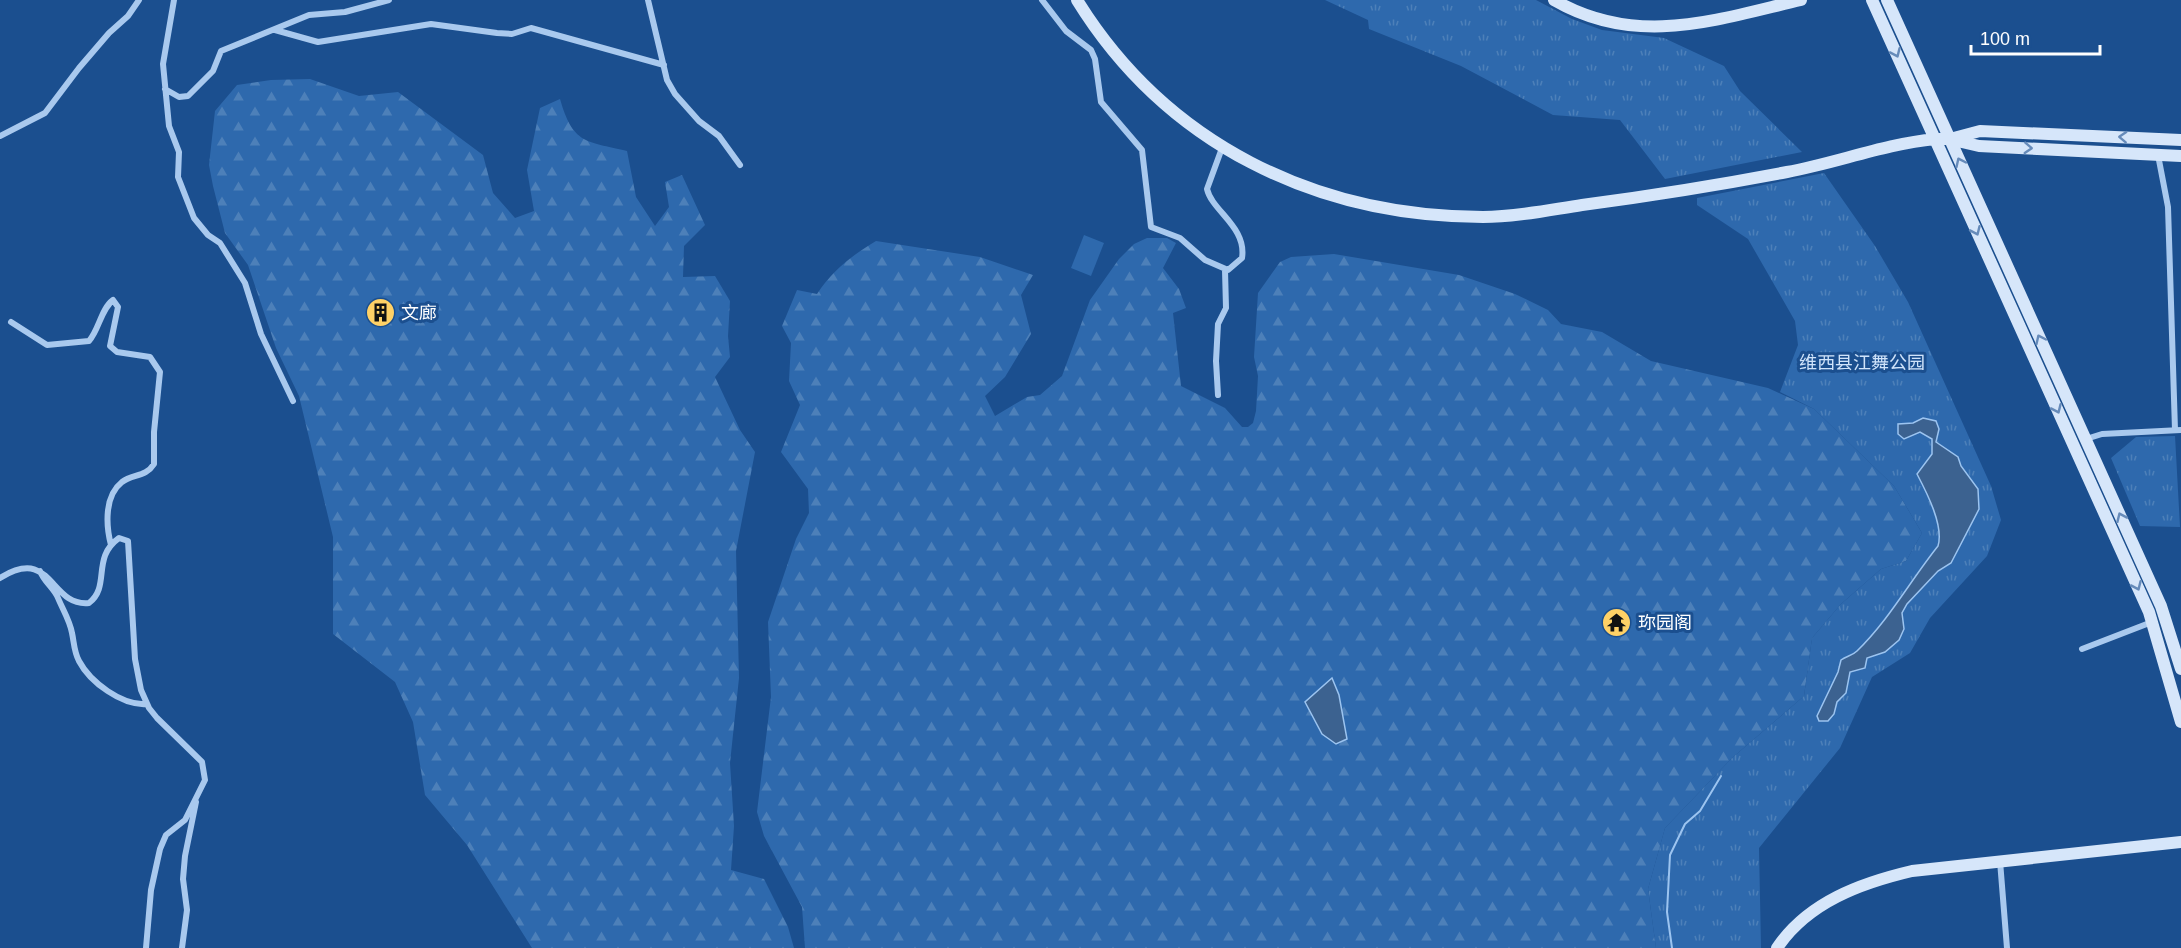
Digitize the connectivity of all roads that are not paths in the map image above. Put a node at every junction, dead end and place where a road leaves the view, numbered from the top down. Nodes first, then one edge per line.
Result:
1 (139, 0) edge
2 (174, 0) edge
3 (389, 0) edge
4 (648, 0) edge
5 (1042, 0) edge
6 (1077, 0) edge
7 (1554, 0) edge
8 (1801, 0) edge
9 (1872, 0) edge
10 (1887, 0) edge
11 (275, 30) junction
12 (664, 65) junction
13 (165, 89) junction
14 (0, 136) edge
15 (1935, 139) junction
16 (1949, 139) junction
17 (2181, 140) edge
18 (1222, 148) junction
19 (2157, 154) junction
20 (2181, 156) edge
21 (740, 165) dead end
22 (1225, 270) junction
23 (11, 322) dead end
24 (1218, 395) dead end
25 (293, 401) dead end
26 (2178, 430) edge
27 (2086, 439) junction
28 (111, 545) junction
29 (40, 571) junction
30 (0, 578) edge
31 (2152, 622) junction
32 (2082, 649) dead end
33 (2181, 669) edge
34 (147, 704) junction
35 (2181, 722) edge
36 (199, 790) junction
37 (2181, 842) edge
38 (2000, 860) junction
39 (146, 948) edge
40 (182, 948) edge
41 (1777, 948) edge
42 (2007, 948) edge

1 - 14 street
2 - 13 street
3 - 11 street
4 - 12 street
5 - 22 street
6 - 18 main road
7 - 8 main road
9 -> 15 main road
10 - 16 main road
11 - 12 street
11 - 13 street
12 - 21 street
13 - 25 street
15 - 16 main road
15 - 18 main road
15 -> 31 main road
17 -> 16 main road
16 -> 19 main road
27 -> 16 main road
18 - 22 street
19 - 20 main road
19 - 26 street
22 - 24 street
23 - 28 street
26 - 27 street
33 -> 27 main road
28 - 29 street
28 - 34 street
29 - 30 street
29 - 34 street
31 - 32 street
31 - 35 main road
34 - 36 street
36 - 39 street
36 - 40 street
37 - 38 main road
38 - 41 main road
38 - 42 street

